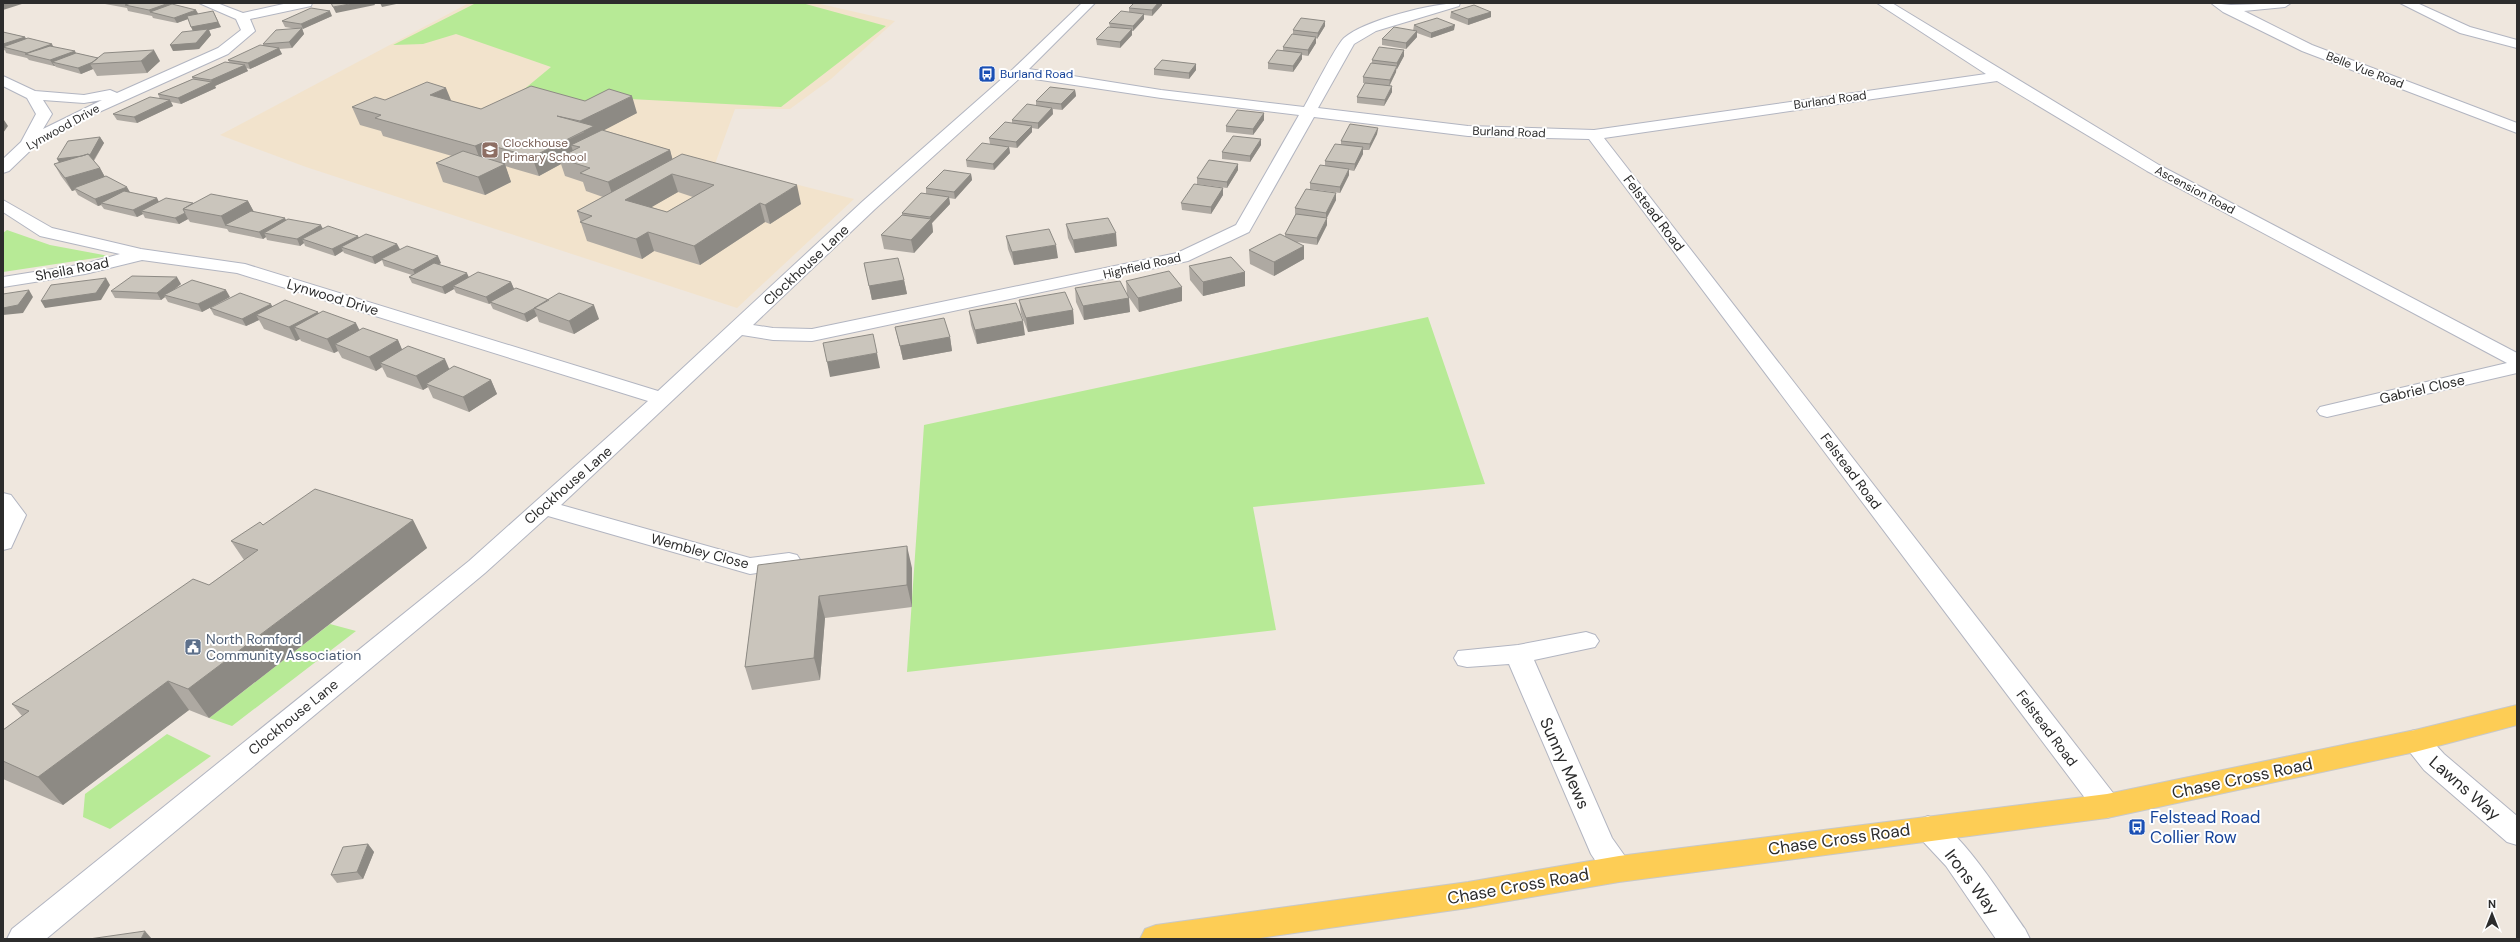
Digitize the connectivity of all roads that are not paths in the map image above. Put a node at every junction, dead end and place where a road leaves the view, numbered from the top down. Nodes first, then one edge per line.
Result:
1 (205, 3) edge
2 (306, 3) edge
3 (1089, 3) edge
4 (1454, 3) edge
5 (1883, 3) edge
6 (2285, 3) edge
7 (2406, 3) edge
8 (2223, 6) edge
9 (242, 16) junction
10 (2517, 44) edge
11 (1018, 72) junction
12 (1999, 76) junction
13 (3, 80) edge
14 (138, 89) junction
15 (32, 95) junction
16 (1310, 113) junction
17 (2517, 128) edge
18 (1594, 135) junction
19 (28, 144) junction
20 (3, 168) edge
21 (4, 208) edge
22 (141, 254) junction
23 (3, 282) edge
24 (738, 328) junction
25 (2517, 361) edge
26 (2517, 367) edge
27 (664, 399) junction
28 (2327, 411) dead end
29 (3, 500) edge
30 (542, 507) junction
31 (3, 542) edge
32 (814, 559) edge
33 (1586, 641) dead end
34 (1518, 654) junction
35 (1467, 658) dead end
36 (2517, 715) edge
37 (2415, 741) junction
38 (2107, 806) junction
39 (1928, 828) junction
40 (2517, 833) edge
41 (1618, 869) junction
42 (23, 939) edge
43 (1156, 939) edge
44 (2014, 939) edge

1 - 9 street
2 - 9 street
3 - 11 street, Clockhouse Lane
4 - 16 street, Highfield Road
5 - 12 street, Ascension Road
6 - 8 street
7 - 10 street
8 - 17 street, Belle Vue Road
9 - 14 street, Lynwood Drive
11 - 16 street, Burland Road
11 - 24 street, Clockhouse Lane
12 - 18 street, Burland Road
12 - 25 street, Ascension Road
13 - 15 street
14 - 15 street
14 - 19 street, Lynwood Drive
15 - 19 street
16 - 18 street, Burland Road
16 - 24 street, Highfield Road
18 - 38 street, Felstead Road
19 - 20 street, Lynwood Drive
21 - 22 street, Lynwood Drive
22 - 23 street, Sheila Road
22 - 27 street, Lynwood Drive
24 - 27 street, Clockhouse Lane
26 - 28 street, Gabriel Close
27 - 30 street, Clockhouse Lane
29 - 31 street
30 - 32 street, Wembley Close
30 - 42 street, Clockhouse Lane
33 - 34 street
34 - 35 street
34 - 41 street, Sunny Mews
36 - 37 main road, Chase Cross Road
37 - 38 main road, Chase Cross Road
37 - 40 street, Lawns Way
38 - 39 main road, Chase Cross Road
39 - 41 main road, Chase Cross Road
39 - 44 street, Irons Way
41 - 43 main road, Chase Cross Road

